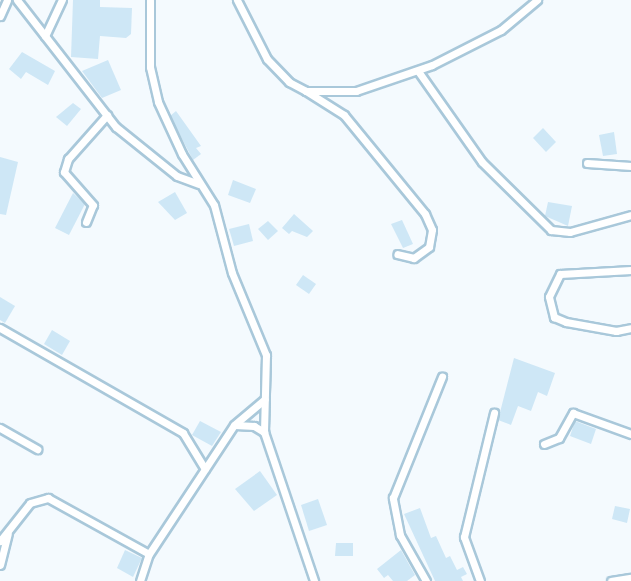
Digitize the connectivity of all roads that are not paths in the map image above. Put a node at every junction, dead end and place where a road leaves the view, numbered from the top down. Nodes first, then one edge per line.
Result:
1 (7, 0) edge
2 (18, 0) edge
3 (62, 0) edge
4 (150, 0) edge
5 (237, 0) edge
6 (537, 0) edge
7 (0, 16) edge
8 (45, 36) junction
9 (418, 71) junction
10 (306, 91) junction
11 (107, 115) junction
12 (587, 163) dead end
13 (631, 166) edge
14 (199, 184) junction
15 (631, 215) edge
16 (86, 222) dead end
17 (397, 254) dead end
18 (631, 270) edge
19 (0, 328) edge
20 (631, 328) edge
21 (442, 377) dead end
22 (265, 399) junction
23 (494, 412) dead end
24 (234, 425) junction
25 (0, 428) edge
26 (264, 432) junction
27 (631, 434) edge
28 (544, 444) dead end
29 (38, 449) dead end
30 (205, 469) junction
31 (8, 534) junction
32 (0, 541) edge
33 (148, 554) junction
34 (0, 565) edge
35 (631, 578) edge
36 (140, 581) edge
37 (314, 581) edge
38 (426, 581) edge
39 (480, 581) edge
40 (612, 581) edge

1 - 7 street
2 - 8 street
3 - 8 street
4 - 14 street
5 - 10 street
6 - 9 street
8 - 11 street
9 - 10 street
9 - 15 street
10 - 17 street
11 - 14 street
11 - 16 street
12 - 13 street
14 - 22 street
18 - 20 street
19 - 30 street
21 - 38 street
22 - 24 street
22 - 26 street
23 - 39 street
24 - 26 street
24 - 30 street
25 - 29 street
26 - 37 street
27 - 28 street
30 - 33 street
31 - 32 street
31 - 33 street
31 - 34 street
33 - 36 street
35 - 40 street

